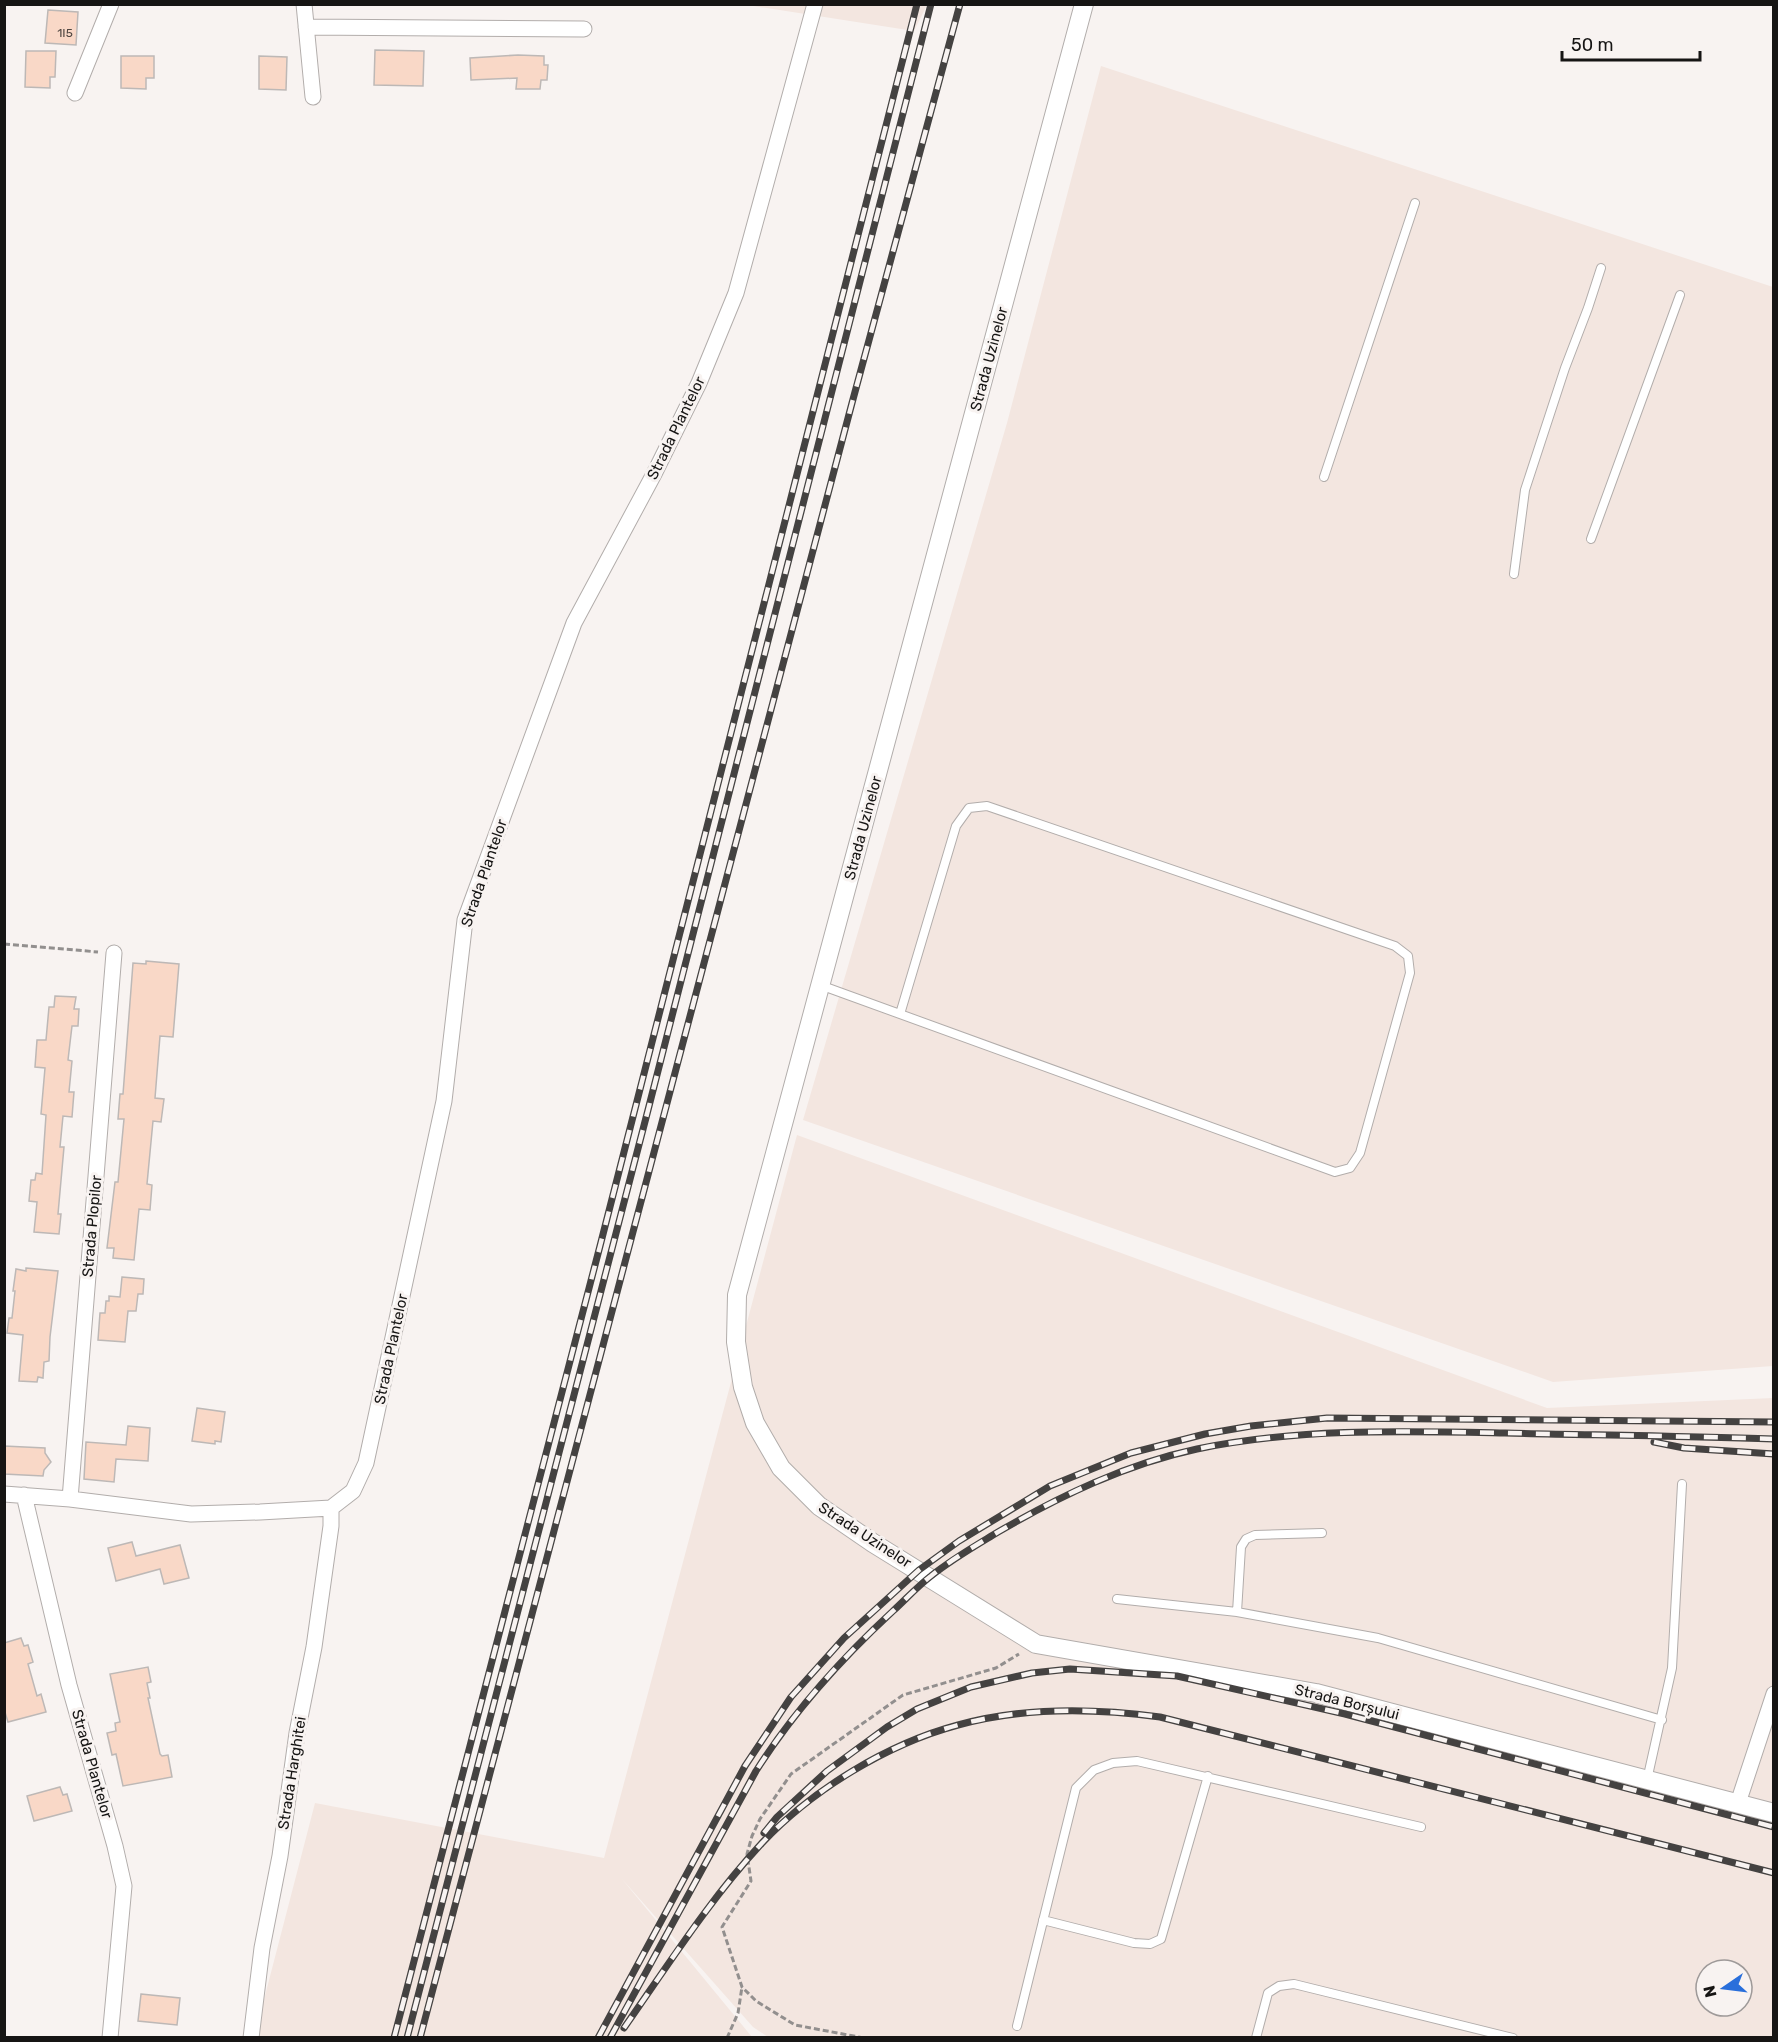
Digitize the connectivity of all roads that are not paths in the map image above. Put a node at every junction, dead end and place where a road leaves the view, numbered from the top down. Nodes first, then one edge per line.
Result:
1 (111, 4) edge
2 (304, 4) edge
3 (815, 4) edge
4 (1084, 4) edge
5 (306, 27) junction
6 (584, 29) dead end
7 (75, 93) dead end
8 (313, 97) dead end
9 (1416, 203) dead end
10 (1601, 268) dead end
11 (1680, 295) dead end
12 (1324, 477) dead end
13 (1591, 539) dead end
14 (1514, 573) dead end
15 (114, 953) road end
16 (820, 985) junction
17 (900, 1014) junction
18 (1682, 1484) dead end
19 (4, 1494) edge
20 (24, 1495) junction
21 (70, 1499) junction
22 (330, 1508) junction
23 (1322, 1533) dead end
24 (931, 1578) joint
25 (1116, 1599) dead end
26 (1237, 1612) junction
27 (1773, 1694) edge
28 (1662, 1720) junction
29 (1208, 1776) junction
30 (1647, 1780) junction
31 (1738, 1803) junction
32 (1773, 1813) edge
33 (1421, 1827) dead end
34 (1043, 1920) junction
35 (1017, 2026) dead end
36 (110, 2037) edge
37 (251, 2037) edge
38 (1256, 2037) edge
39 (1513, 2037) edge

1 - 7 street
2 - 5 street
3 - 22 street, Strada Plantelor
4 - 16 street, Strada Uzinelor
5 - 6 street
5 - 8 street
9 - 12 lane
10 - 14 lane
11 - 13 lane
15 - 21 street, Strada Plopilor
16 - 17 lane
16 - 24 street, Strada Uzinelor
17 - 17 lane
18 - 28 lane
19 - 20 street
20 - 21 street
20 - 36 street, Strada Plantelor
21 - 22 street
22 - 37 street, Strada Harghitei
23 - 26 lane
24 - 30 street, Strada Borșului
25 - 26 lane
26 - 28 lane
27 - 31 street
28 - 30 lane
29 - 33 lane
29 - 34 lane
29 - 34 lane
30 - 31 street, Strada Borșului
31 - 32 street, Strada Borșului
34 - 35 lane
38 - 39 lane

